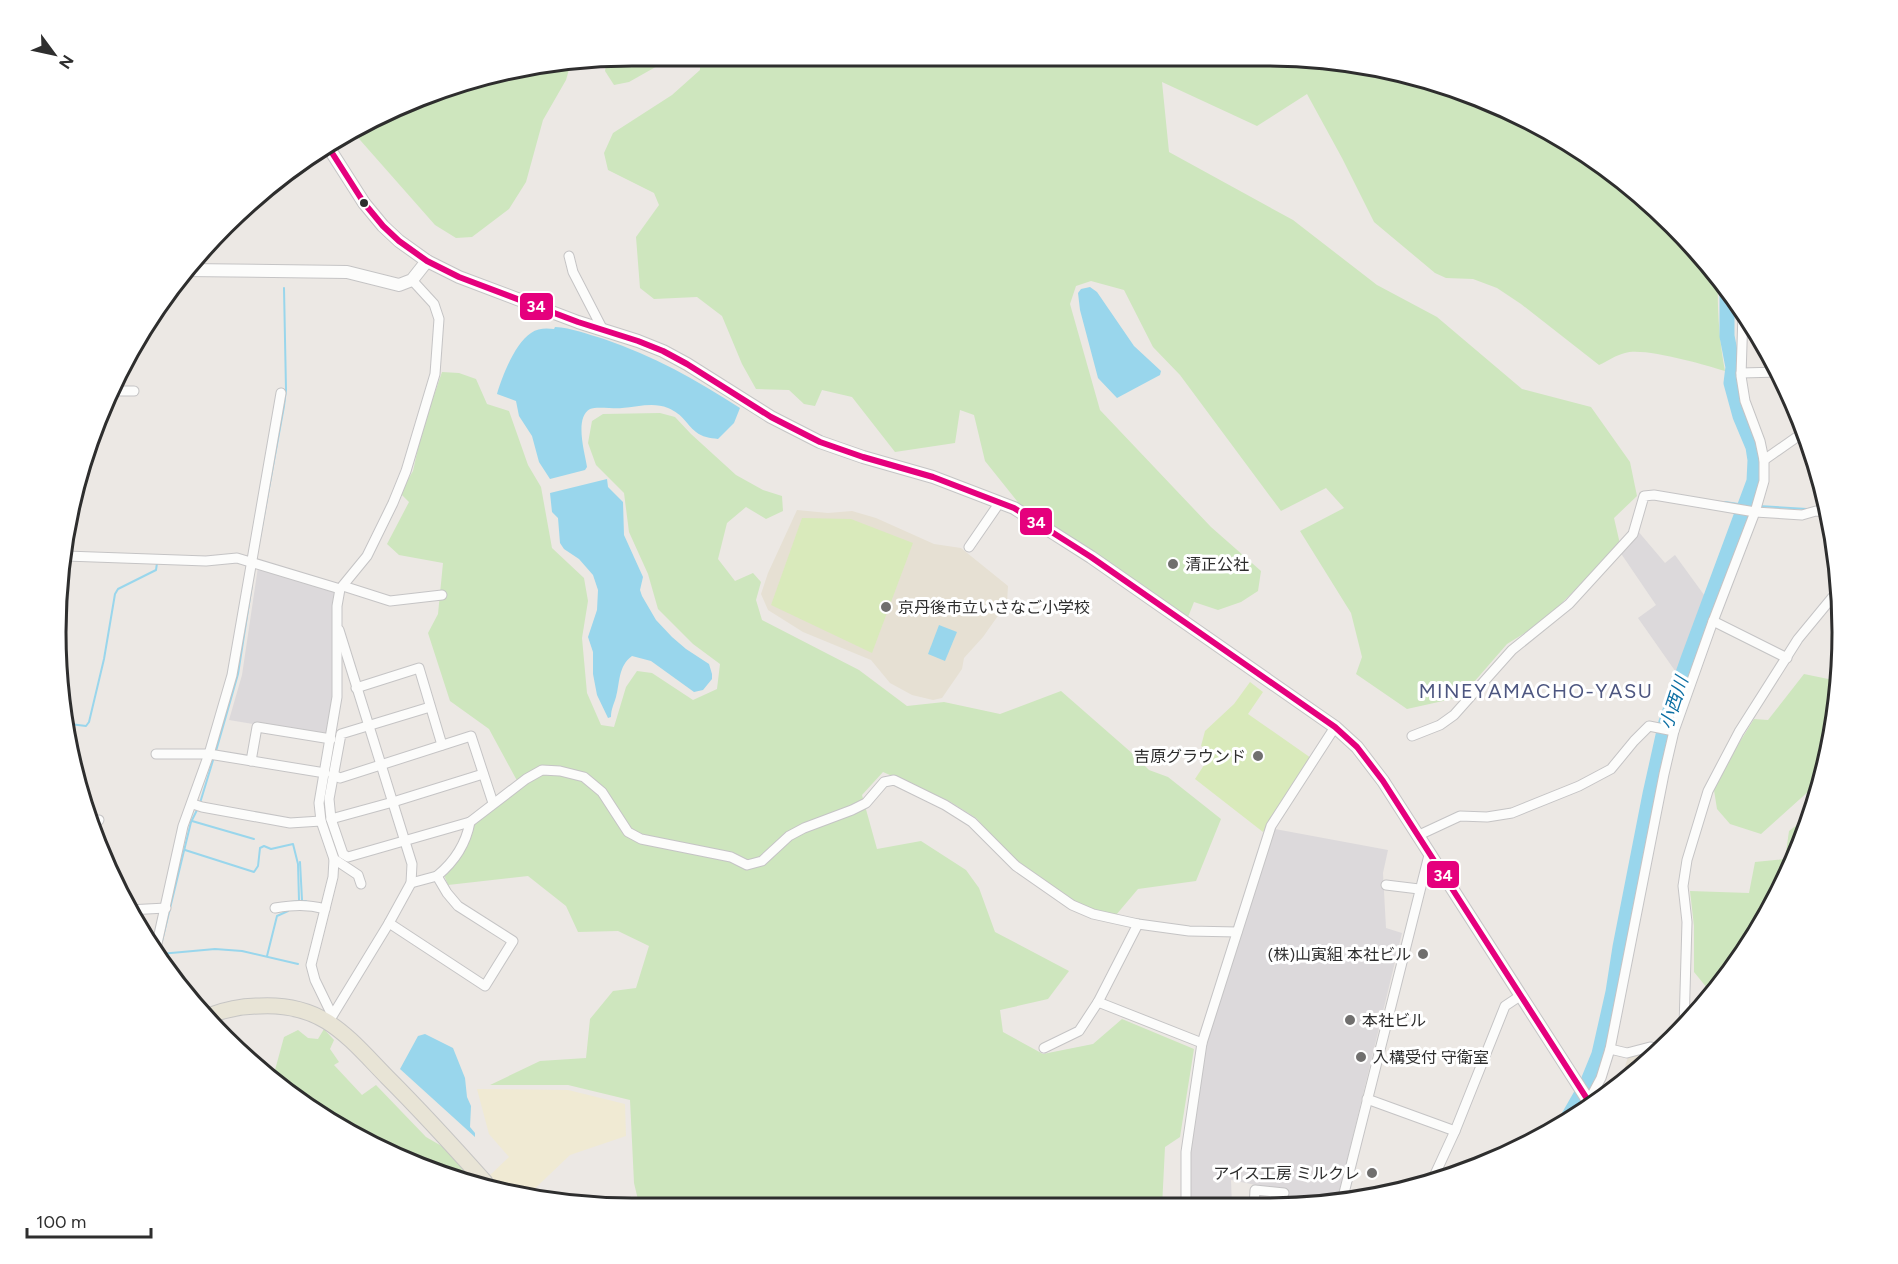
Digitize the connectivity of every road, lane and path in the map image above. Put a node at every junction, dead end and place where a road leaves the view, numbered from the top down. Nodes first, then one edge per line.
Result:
1 (332, 153) edge
2 (569, 256) dead end
3 (427, 261) junction
4 (197, 270) edge
5 (412, 280) junction
6 (1743, 327) edge
7 (603, 330) junction
8 (1769, 372) edge
9 (1741, 373) junction
10 (120, 391) edge
11 (134, 391) dead end
12 (281, 393) dead end
13 (1797, 437) edge
14 (1764, 460) junction
15 (1000, 501) junction
16 (1819, 511) edge
17 (1755, 512) junction
18 (969, 547) dead end
19 (71, 556) edge
20 (250, 561) junction
21 (342, 588) junction
22 (442, 595) dead end
23 (1831, 599) edge
24 (1713, 621) junction
25 (337, 625) junction
26 (1787, 658) junction
27 (356, 688) junction
28 (430, 707) junction
29 (369, 725) junction
30 (1335, 727) junction
31 (1674, 731) junction
32 (1412, 736) dead end
33 (331, 739) junction
34 (442, 745) junction
35 (156, 754) dead end
36 (209, 754) junction
37 (251, 761) junction
38 (381, 764) junction
39 (329, 774) junction
40 (483, 774) junction
41 (393, 802) junction
42 (493, 803) junction
43 (193, 804) junction
44 (331, 819) junction
45 (321, 821) junction
46 (470, 822) junction
47 (1417, 836) junction
48 (405, 840) junction
49 (1429, 855) junction
50 (334, 859) junction
51 (437, 876) junction
52 (411, 883) junction
53 (361, 884) dead end
54 (1386, 885) dead end
55 (1419, 889) junction
56 (166, 908) junction
57 (275, 908) dead end
58 (139, 909) edge
59 (325, 909) junction
60 (389, 923) junction
61 (1138, 924) junction
62 (1237, 932) junction
63 (158, 941) edge
64 (1520, 996) junction
65 (1098, 1002) junction
66 (1684, 1013) edge
67 (214, 1014) edge
68 (330, 1019) junction
69 (1202, 1043) junction
70 (1650, 1047) edge
71 (1044, 1048) dead end
72 (1610, 1049) junction
73 (1594, 1093) edge
74 (1367, 1099) junction
75 (1584, 1100) edge
76 (1455, 1131) junction
77 (1436, 1172) edge
78 (481, 1177) edge
79 (1346, 1192) edge
80 (1284, 1193) dead end
81 (1185, 1198) edge
82 (1255, 1198) edge

1 - 3 street
2 - 7 street
3 - 5 street
3 - 7 street
4 - 5 street
5 - 21 street
6 - 9 street
7 - 15 street
8 - 9 street
9 - 14 street
10 - 11 street
12 - 20 street
13 - 14 street
14 - 17 street
15 - 18 street
15 - 30 street
16 - 17 street
17 - 24 street
17 - 32 street
19 - 20 street
20 - 21 street
20 - 36 street
21 - 22 street
21 - 25 street
23 - 26 street
24 - 26 street
24 - 31 street
25 - 27 street
25 - 33 street
26 - 66 street
27 - 28 street
27 - 29 street
28 - 29 street
28 - 34 street
29 - 38 street
29 - 39 street
30 - 47 street
30 - 62 street
31 - 47 street
31 - 72 street
33 - 37 street
33 - 39 street
34 - 38 street
34 - 40 street
35 - 36 street
36 - 37 street
36 - 43 street
37 - 39 street
38 - 39 street
38 - 41 street
39 - 44 street
39 - 45 street
40 - 41 street
40 - 42 street
41 - 44 street
41 - 48 street
42 - 46 street
42 - 61 street
43 - 45 street
43 - 56 street
44 - 48 street
45 - 50 street
46 - 48 street
46 - 51 street
47 - 49 street
48 - 52 street
49 - 55 street
49 - 64 street
50 - 53 street
50 - 59 street
51 - 52 street
51 - 60 street
52 - 60 street
54 - 55 street
55 - 74 street
56 - 58 street
56 - 63 street
57 - 59 street
59 - 68 street
60 - 68 street
61 - 62 street
61 - 65 street
62 - 69 street
64 - 75 street
64 - 76 street
65 - 69 street
65 - 71 street
67 - 68 main road
68 - 78 main road
69 - 81 street
70 - 72 street
72 - 73 street
74 - 76 street
74 - 79 street
76 - 77 street
80 - 82 street

